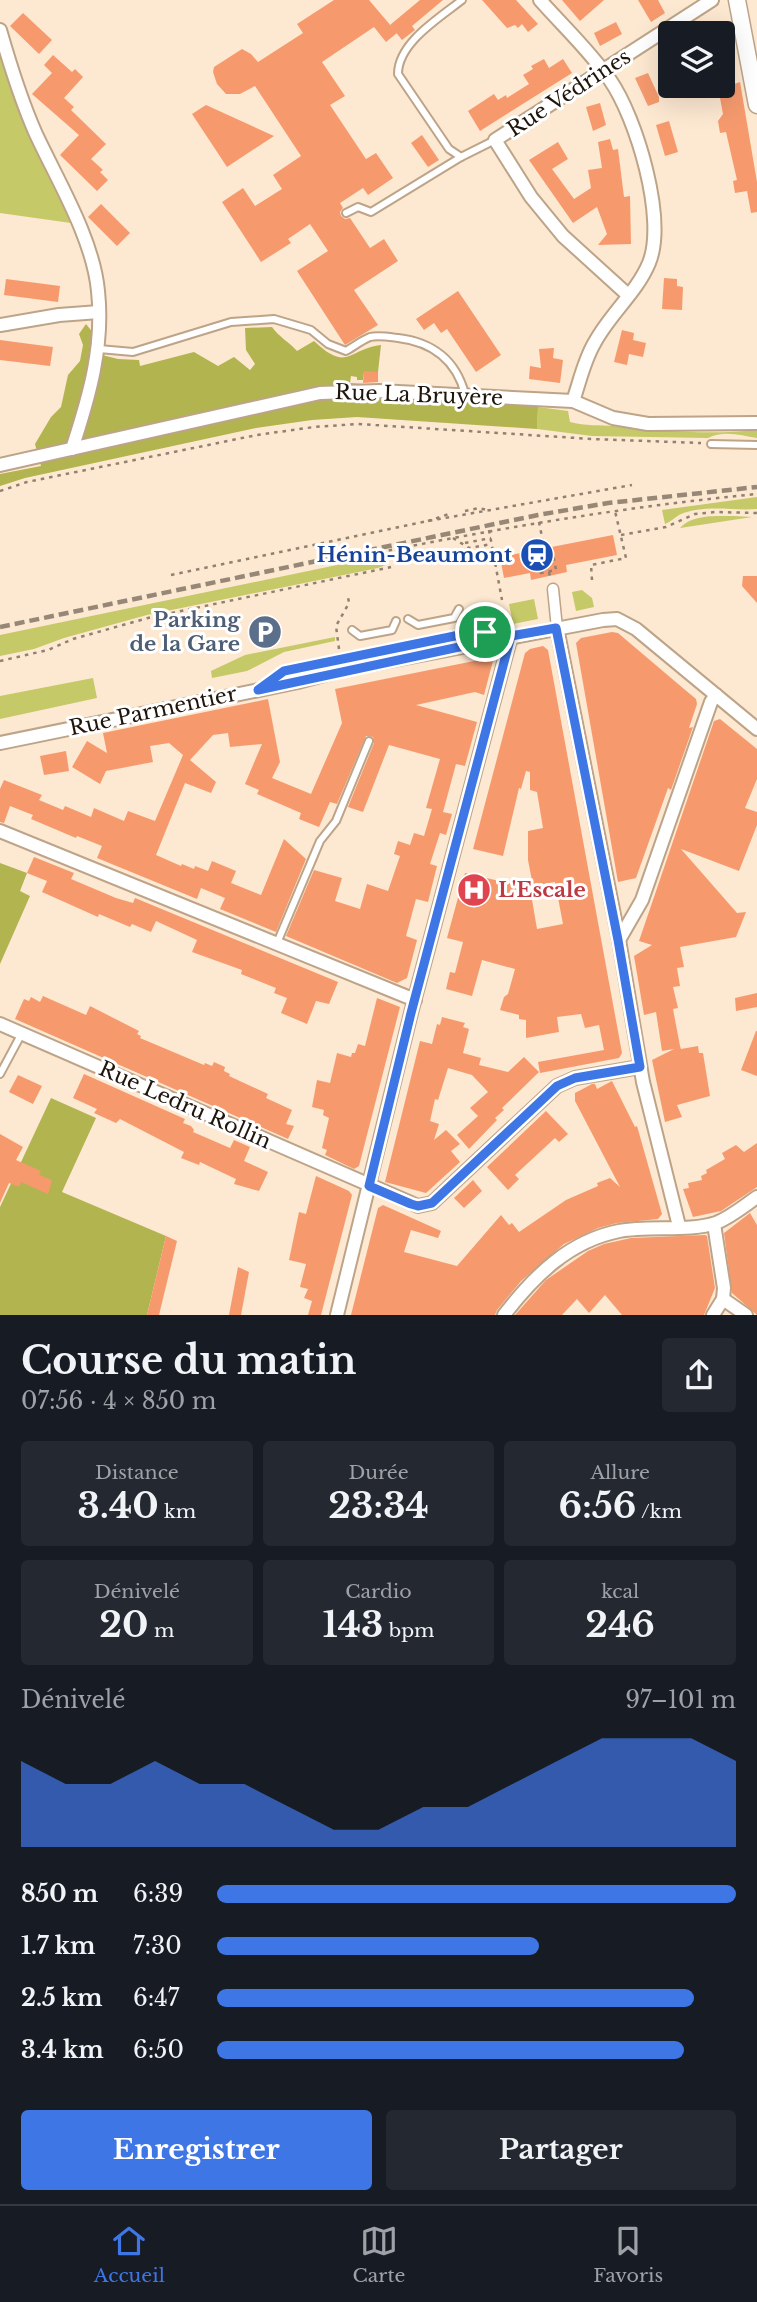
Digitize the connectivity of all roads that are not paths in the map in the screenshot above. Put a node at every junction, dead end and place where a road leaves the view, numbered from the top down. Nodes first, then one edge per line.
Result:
1 (462, 0) edge
2 (540, 0) edge
3 (712, 0) edge
4 (737, 0) edge
5 (0, 30) edge
6 (603, 71) junction
7 (757, 105) edge
8 (495, 140) junction
9 (461, 157) junction
10 (346, 213) dead end
11 (628, 295) junction
12 (99, 312) junction
13 (0, 325) edge
14 (99, 349) junction
15 (465, 394) junction
16 (573, 401) junction
17 (757, 423) edge
18 (711, 444) road end
19 (757, 445) edge
20 (72, 449) junction
21 (0, 465) edge
22 (553, 589) dead end
23 (460, 609) dead end
24 (408, 619) dead end
25 (396, 621) dead end
26 (556, 628) junction
27 (352, 630) dead end
28 (511, 636) junction
29 (716, 695) junction
30 (757, 729) edge
31 (369, 741) dead end
32 (0, 743) edge
33 (0, 831) edge
34 (618, 940) junction
35 (276, 944) junction
36 (415, 1000) junction
37 (0, 1024) edge
38 (22, 1033) junction
39 (640, 1067) junction
40 (0, 1074) edge
41 (369, 1186) junction
42 (757, 1197) edge
43 (714, 1224) junction
44 (679, 1226) junction
45 (723, 1299) junction
46 (337, 1315) edge
47 (504, 1315) edge
48 (713, 1315) edge
49 (746, 1315) edge

1 - 9 lane
2 - 6 street
3 - 6 street, Rue Védrines
4 - 7 street
5 - 12 street
6 - 8 street, Rue Védrines
6 - 11 street
8 - 9 lane
8 - 11 street
9 - 10 lane
11 - 16 street
12 - 13 street
12 - 14 street
14 - 15 lane
14 - 20 street
15 - 16 street, Rue La Bruyère
15 - 20 street, Rue La Bruyère
16 - 17 street, Rue La Bruyère
18 - 19 lane
20 - 21 street, Rue La Bruyère
22 - 26 street
23 - 24 lane
25 - 27 lane
26 - 28 street, Rue Parmentier
26 - 29 street, Rue Parmentier
26 - 34 street
28 - 32 street, Rue Parmentier
28 - 36 street
29 - 30 street
29 - 34 street
31 - 35 lane
33 - 35 street
34 - 39 street
35 - 36 street
36 - 41 street
37 - 38 street, Rue Ledru Rollin
38 - 40 lane
38 - 41 street, Rue Ledru Rollin
39 - 41 street, Rue Ledru Rollin
39 - 44 street
41 - 46 street
42 - 43 street
43 - 44 street
43 - 45 street
44 - 47 street
45 - 48 street
45 - 49 street

